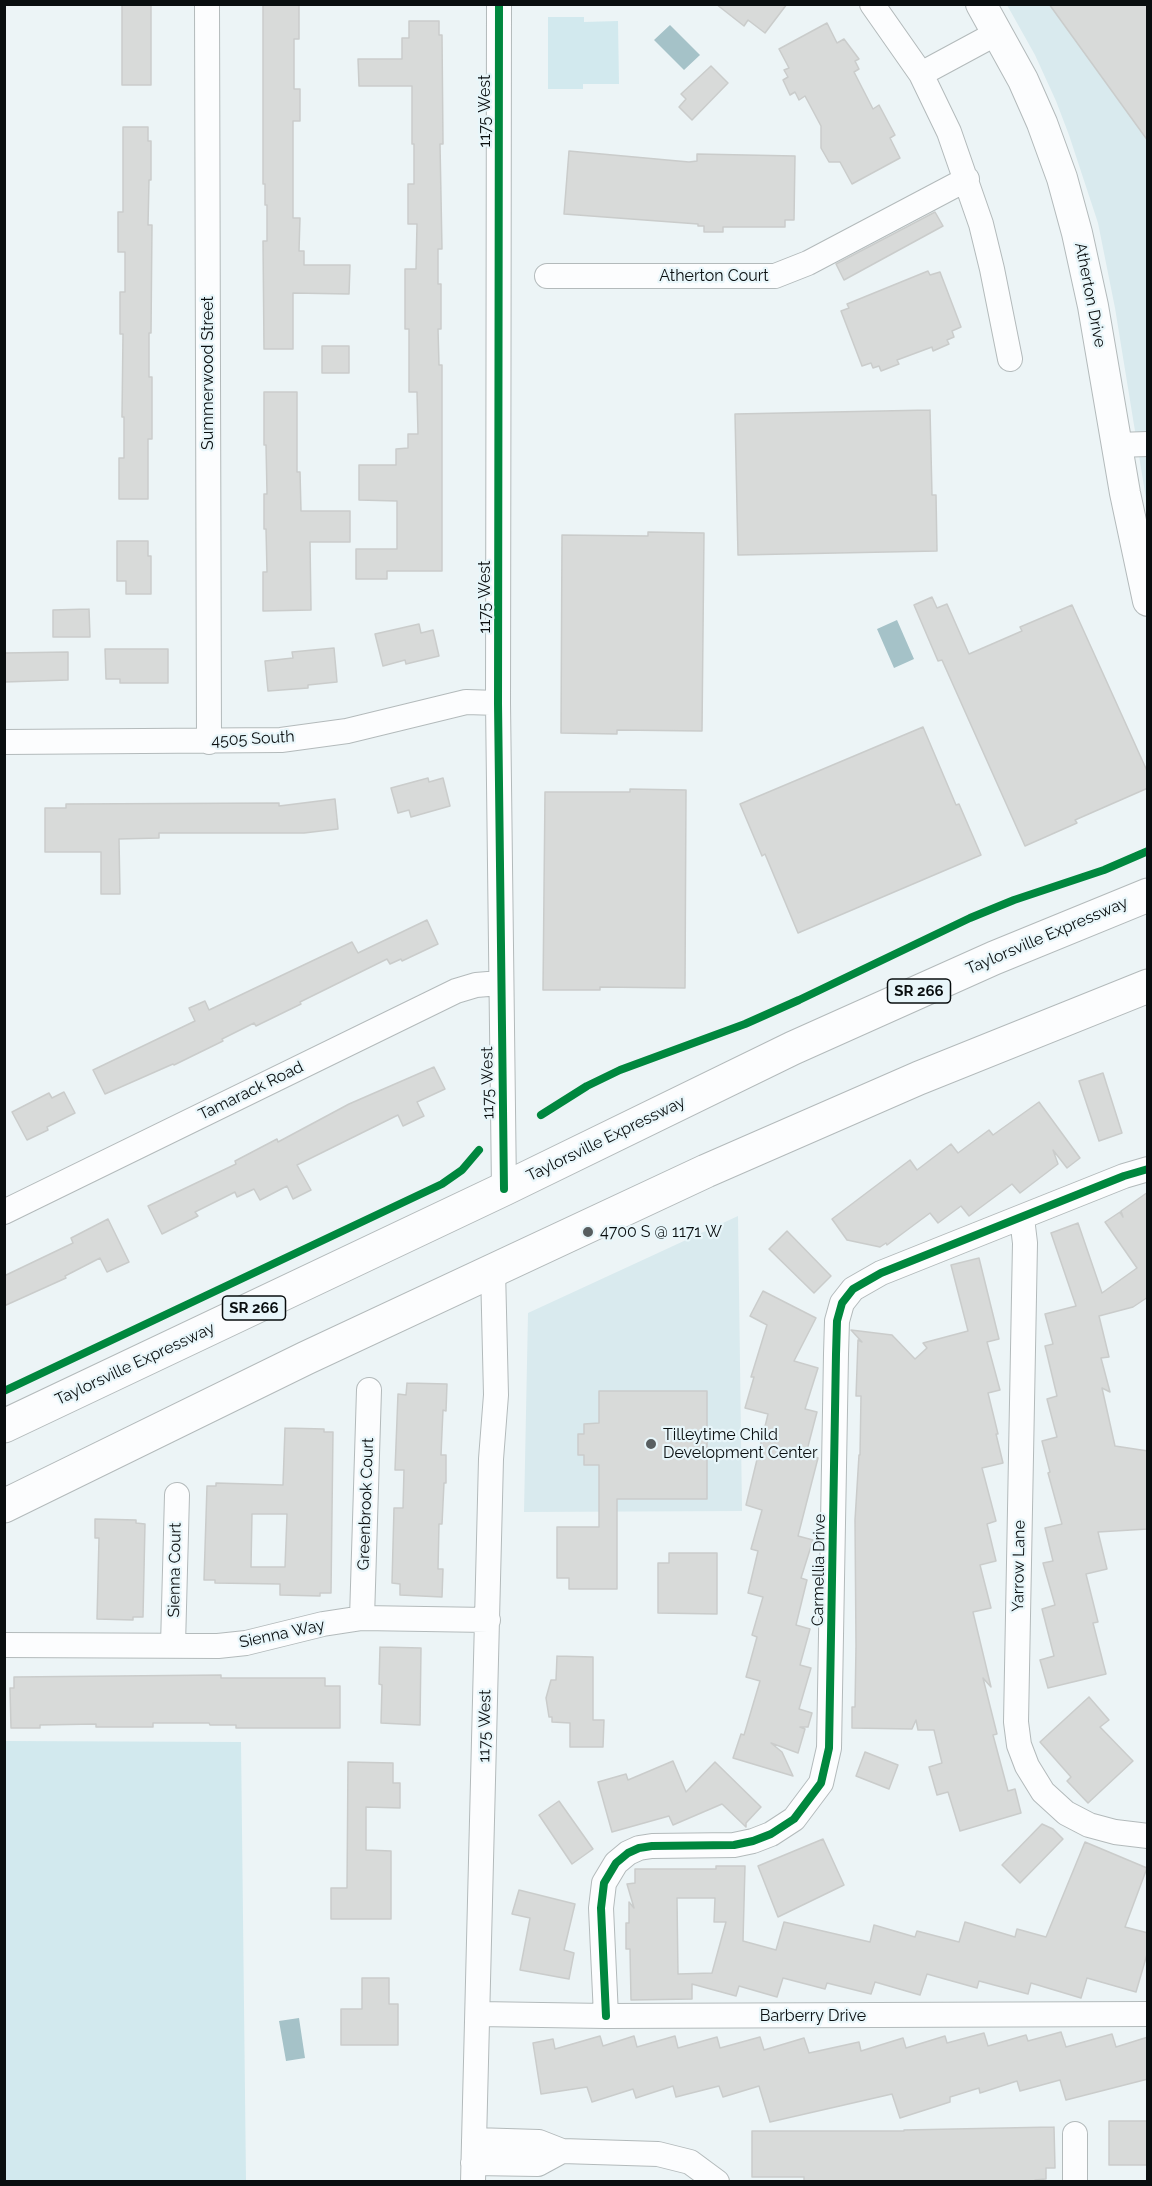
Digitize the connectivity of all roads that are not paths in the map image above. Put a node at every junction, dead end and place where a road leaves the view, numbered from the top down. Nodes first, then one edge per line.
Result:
1 (207, 4) edge
2 (499, 4) edge
3 (873, 4) edge
4 (981, 4) edge
5 (997, 33) junction
6 (921, 74) junction
7 (967, 179) junction
8 (547, 276) dead end
9 (1010, 359) dead end
10 (1148, 444) edge
11 (1117, 445) junction
12 (1148, 601) edge
13 (498, 703) junction
14 (4, 742) edge
15 (209, 742) junction
16 (1148, 895) edge
17 (500, 983) junction
18 (1148, 986) edge
19 (1148, 1169) edge
20 (504, 1189) junction
21 (4, 1212) edge
22 (1022, 1218) junction
23 (494, 1270) junction
24 (369, 1390) dead end
25 (4, 1426) edge
26 (177, 1495) dead end
27 (4, 1506) edge
28 (362, 1618) junction
29 (488, 1620) junction
30 (4, 1645) edge
31 (173, 1645) junction
32 (1148, 1836) edge
33 (478, 2014) junction
34 (1148, 2014) edge
35 (606, 2016) junction
36 (1075, 2134) dead end
37 (473, 2162) edge
38 (717, 2181) edge
39 (1075, 2181) edge

1 - 15 street, Summerwood Street
2 - 13 street, 1175 West
3 - 6 street
4 - 5 street, Atherton Drive
5 - 6 street
5 - 11 street, Atherton Drive
6 - 7 street
7 - 8 street, Atherton Court
7 - 9 street
10 - 11 street
11 - 12 street, Atherton Drive
13 - 15 street, 4505 South
13 - 17 street, 1175 West
14 - 15 street, 4505 South
16 - 20 main road, Taylorsville Expressway / SR 266
17 - 20 street, 1175 West
17 - 21 street, Tamarack Road
18 - 23 main road
19 - 22 street, Carmellia Drive
20 - 25 main road, Taylorsville Expressway / SR 266
22 - 32 street, Yarrow Lane
22 - 35 street, Carmellia Drive
23 - 27 main road
23 - 29 street, 1175 West
24 - 28 street, Greenbrook Court
26 - 31 street, Sienna Court
28 - 29 street, Sienna Way
28 - 31 street, Sienna Way
29 - 33 street, 1175 West
30 - 31 street, Sienna Way
33 - 35 street, Barberry Drive
33 - 37 street, 1175 West
34 - 35 street, Barberry Drive
36 - 39 street
37 - 38 street

